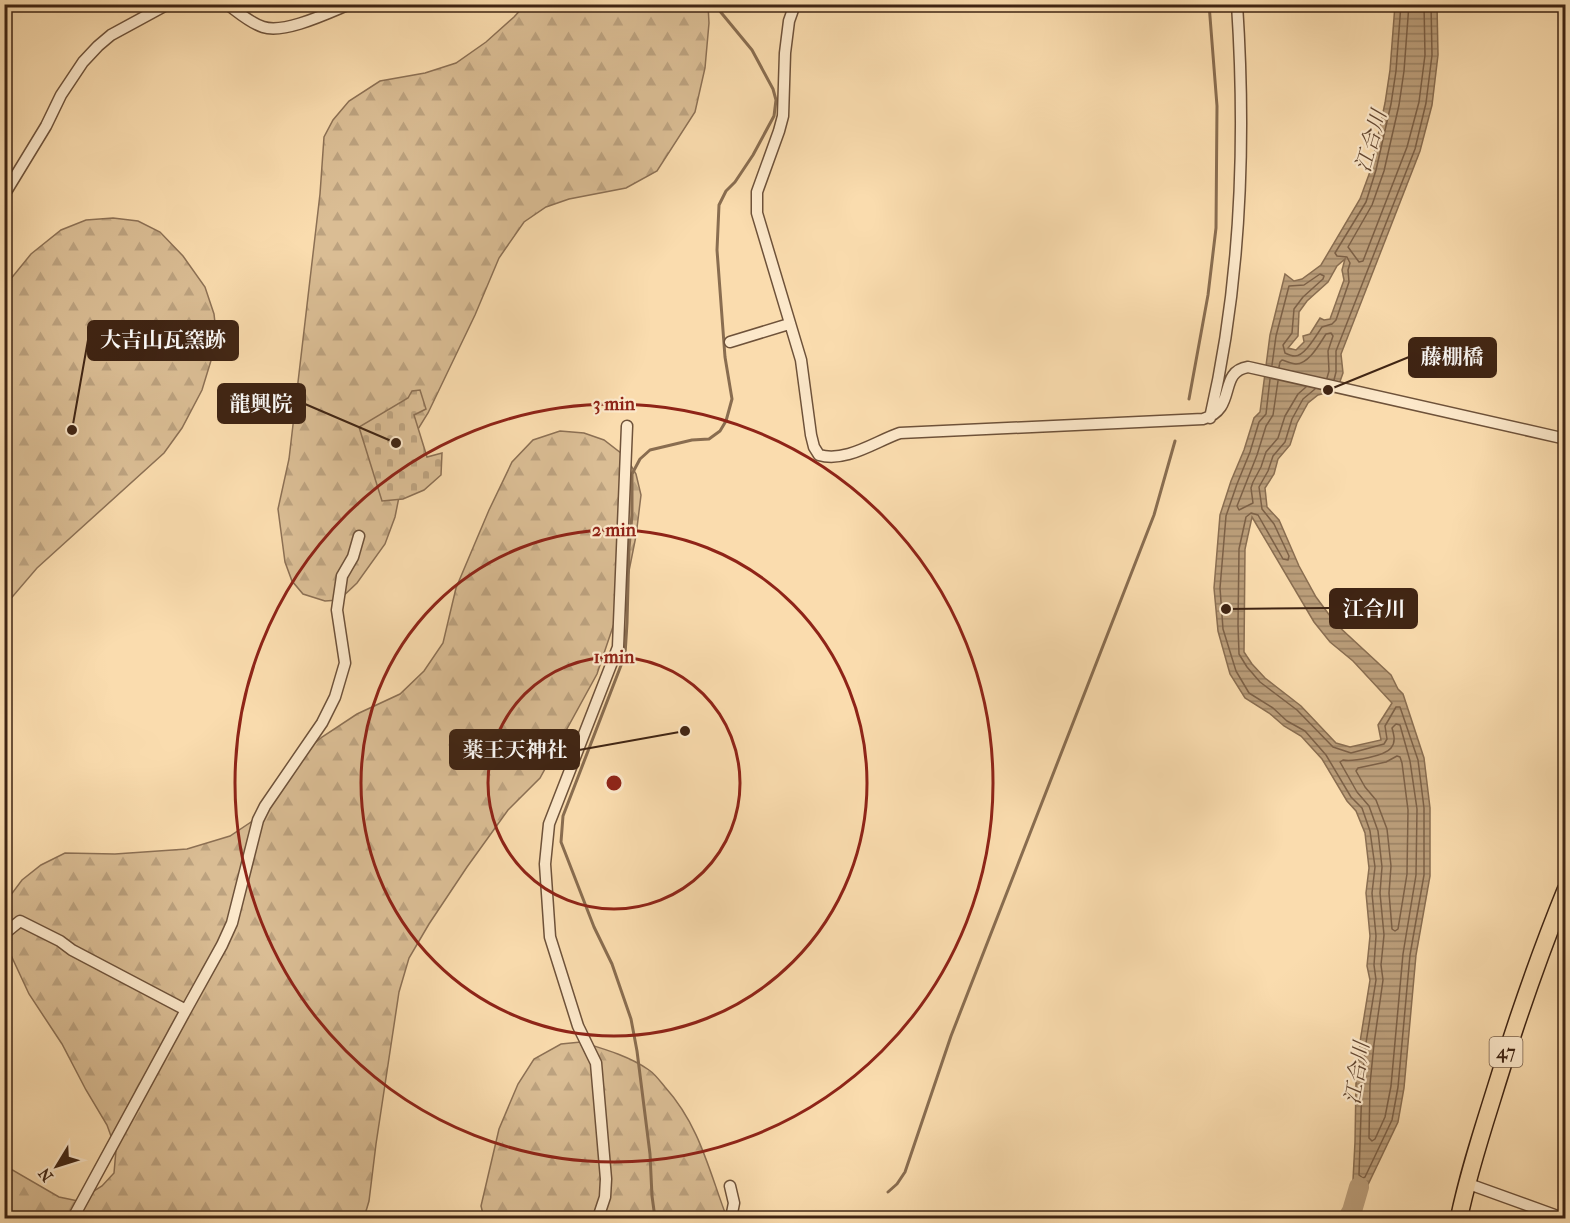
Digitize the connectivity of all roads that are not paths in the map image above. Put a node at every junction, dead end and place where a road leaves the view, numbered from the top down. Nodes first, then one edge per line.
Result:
1 (168, 4) edge
2 (227, 4) edge
3 (350, 4) edge
4 (795, 4) edge
5 (1237, 4) edge
6 (4, 195) edge
7 (789, 324) junction
8 (730, 342) dead end
9 (1210, 418) junction
10 (627, 426) dead end
11 (1566, 439) edge
12 (358, 536) dead end
13 (1566, 889) edge
14 (4, 934) edge
15 (186, 1010) junction
16 (1466, 1183) junction
17 (730, 1186) dead end
18 (73, 1218) edge
19 (598, 1218) edge
20 (731, 1218) edge
21 (1459, 1218) edge
22 (1563, 1218) edge

1 - 6 street
2 - 3 street
4 - 7 street
5 - 9 street
7 - 8 street
7 - 9 street
9 - 11 street
10 - 19 street
12 - 15 street
13 - 16 highway, 47
14 - 15 street
15 - 18 street
16 - 21 highway, 47
16 - 22 street
17 - 20 street

